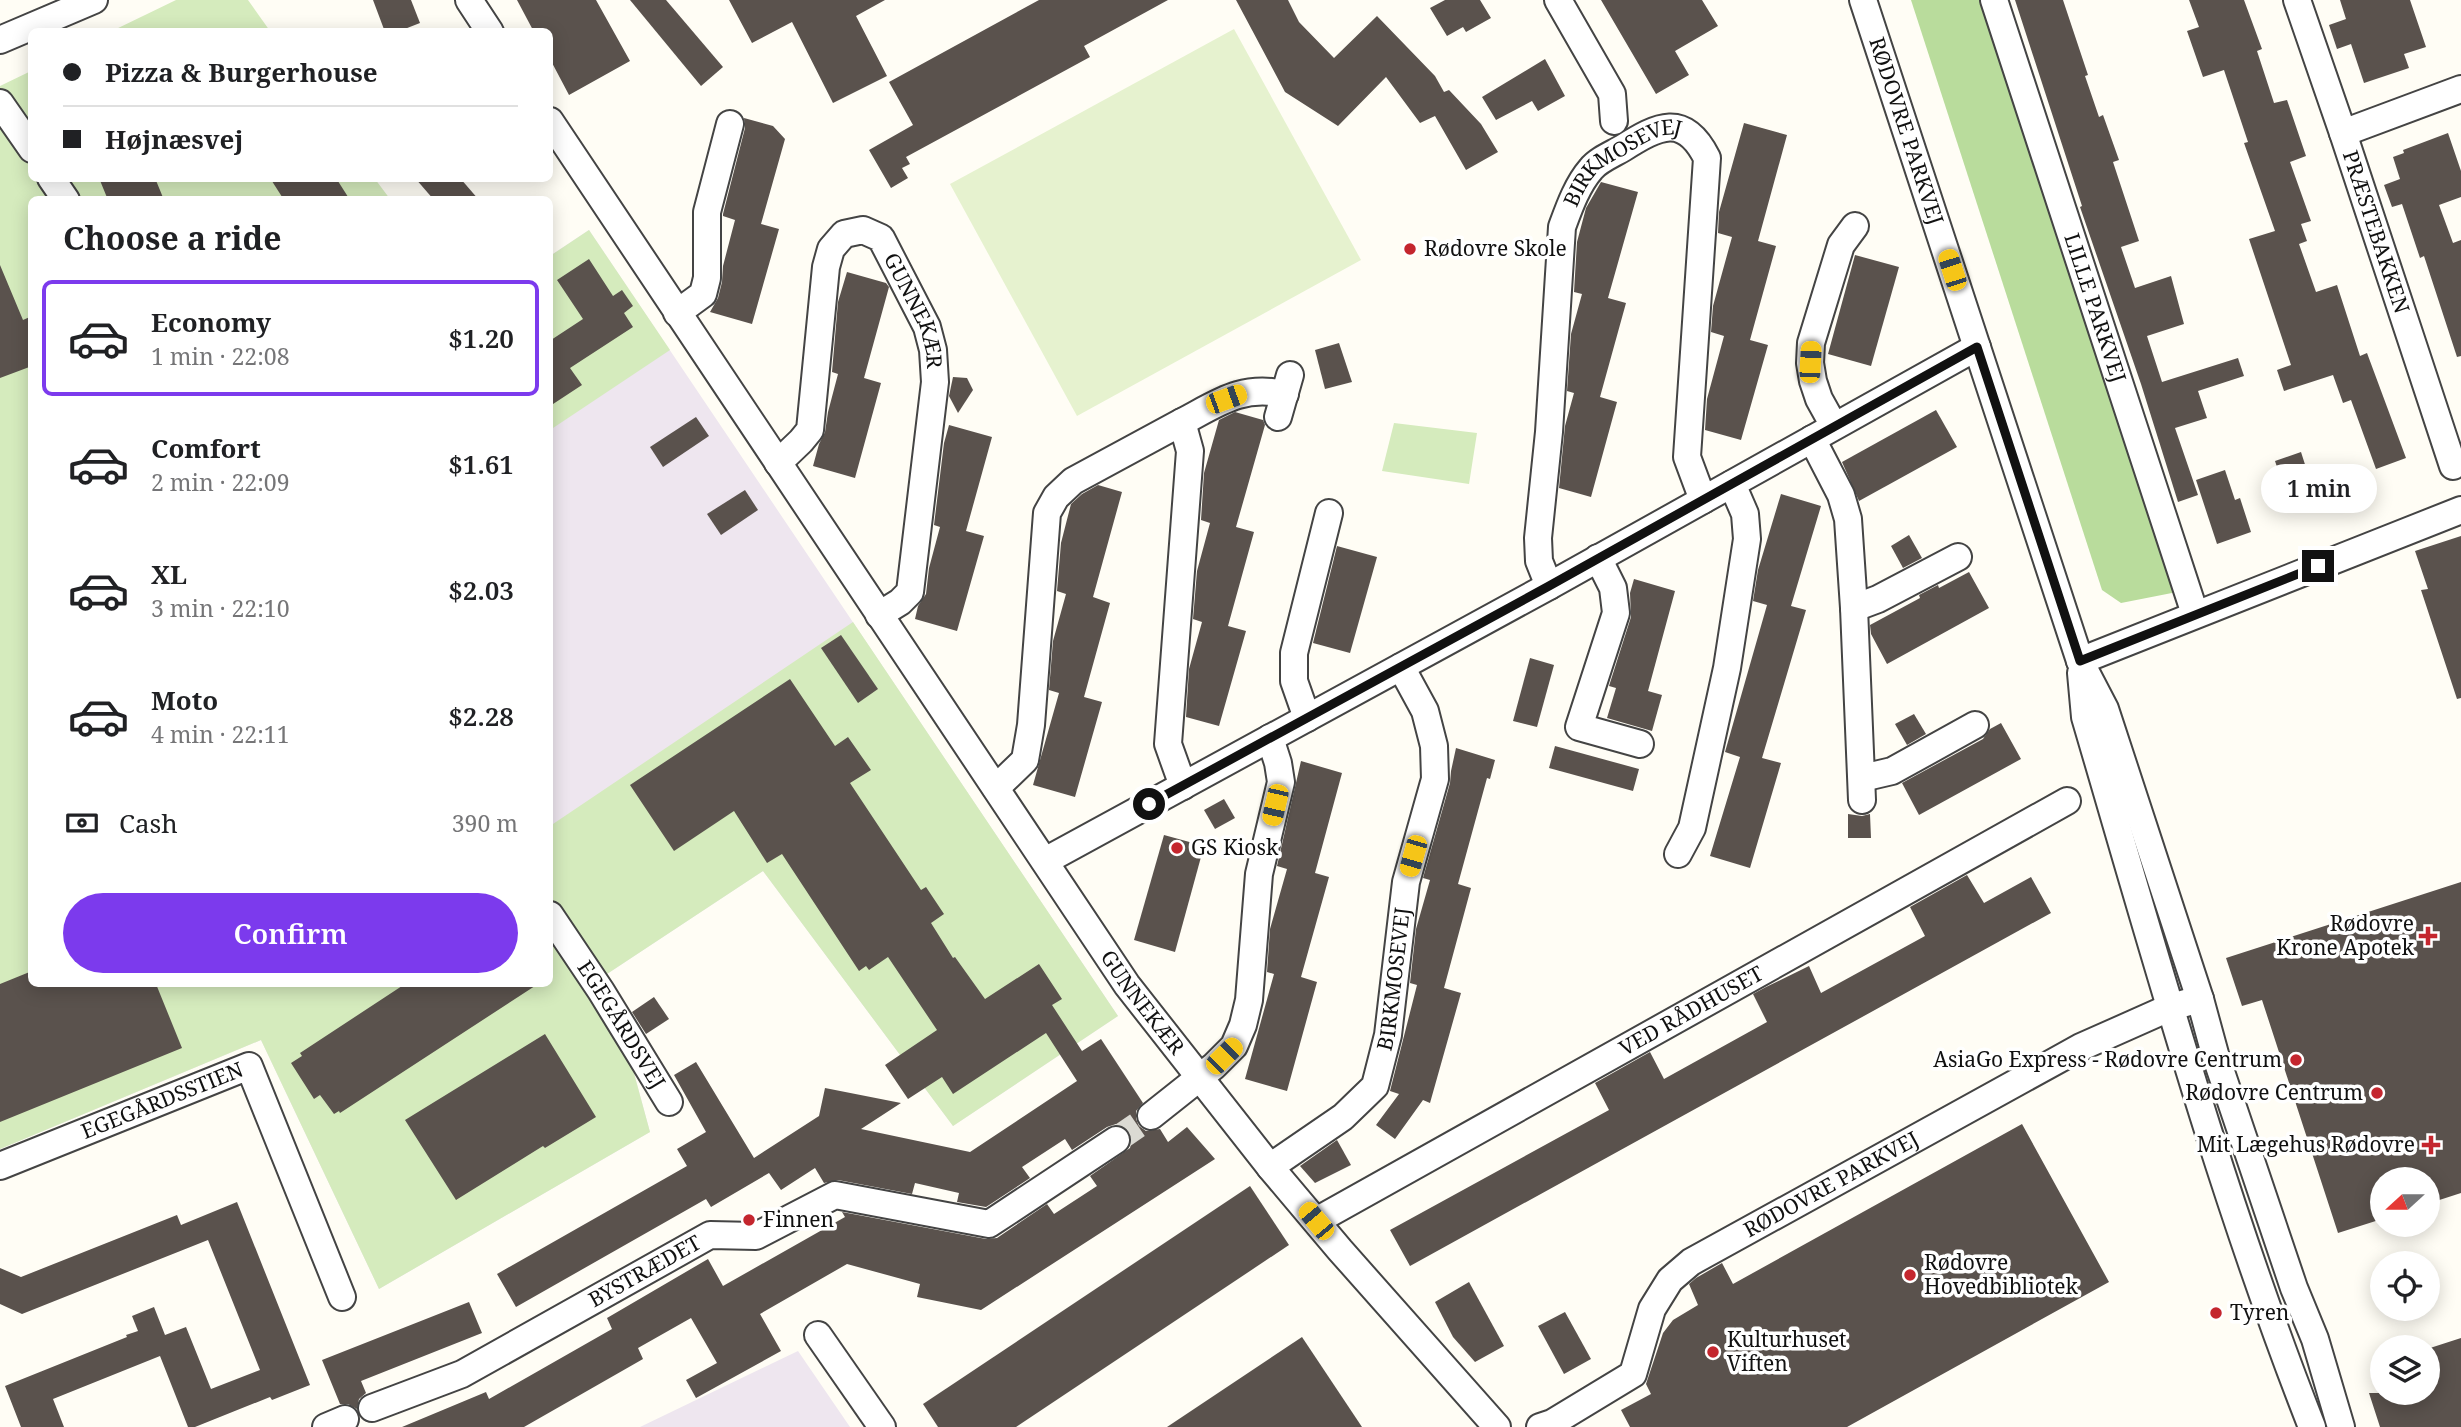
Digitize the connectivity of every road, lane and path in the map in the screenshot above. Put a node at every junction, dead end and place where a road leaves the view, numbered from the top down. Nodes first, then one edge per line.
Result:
1 (94, 0) edge
2 (469, 0) edge
3 (1558, 0) edge
4 (1863, 0) edge
5 (1994, 0) edge
6 (2297, 0) edge
7 (28, 28) edge
8 (28, 28) edge
9 (487, 28) edge
10 (0, 40) edge
11 (2461, 89) edge
12 (0, 103) edge
13 (1614, 121) dead end
14 (730, 124) dead end
15 (553, 126) edge
16 (2343, 132) junction
17 (28, 143) edge
18 (1855, 226) dead end
19 (677, 313) junction
20 (1977, 347) junction
21 (1284, 395) dead end
22 (1182, 422) junction
23 (1823, 433) junction
24 (778, 463) junction
25 (2453, 466) dead end
26 (1731, 484) junction
27 (1703, 500) junction
28 (2461, 510) edge
29 (1329, 513) dead end
30 (1958, 557) dead end
31 (1598, 558) junction
32 (1549, 586) junction
33 (1854, 608) junction
34 (2195, 614) junction
35 (879, 615) junction
36 (2080, 661) junction
37 (1401, 667) junction
38 (1307, 718) junction
39 (1975, 726) dead end
40 (1270, 738) junction
41 (1640, 744) dead end
42 (1183, 786) junction
43 (996, 788) junction
44 (2067, 801) dead end
45 (1678, 854) dead end
46 (1045, 861) junction
47 (553, 919) edge
48 (2200, 999) junction
49 (2171, 1007) junction
50 (2215, 1054) junction
51 (2187, 1061) junction
52 (1199, 1079) junction
53 (668, 1102) dead end
54 (1152, 1116) tunnel mouth
55 (1116, 1140) tunnel mouth
56 (0, 1166) edge
57 (1270, 1167) junction
58 (1316, 1221) junction
59 (2294, 1288) junction
60 (342, 1297) dead end
61 (2265, 1300) junction
62 (818, 1335) dead end
63 (372, 1408) dead end
64 (1549, 1425) edge
65 (882, 1427) edge
66 (1497, 1427) edge
67 (2312, 1427) edge
68 (2342, 1427) edge

1 - 7 street
2 - 9 street
3 - 13 street
4 - 20 street, RØDOVRE PARKVEJ
5 - 34 street, LILLE PARKVEJ
6 - 16 street, PRÆSTEBAKKEN
8 - 10 street
11 - 16 street
12 - 17 street
14 - 19 street
15 - 19 street, GUNNEKÆR
16 - 25 street, PRÆSTEBAKKEN
18 - 23 street
19 - 24 street, GUNNEKÆR
20 - 23 street
20 - 36 street, RØDOVRE PARKVEJ
21 - 22 street
22 - 42 street
22 - 43 street
23 - 26 street
23 - 33 street
24 - 35 street, GUNNEKÆR
24 - 35 street, GUNNEKÆR
26 - 27 street
26 - 45 street
27 - 31 street
27 - 32 street, BIRKMOSEVEJ
28 - 34 street
29 - 38 street
30 - 33 street
31 - 32 street
31 - 41 street
32 - 37 street
33 - 39 street
34 - 36 street
35 - 43 street, GUNNEKÆR
36 - 48 street, RØDOVRE PARKVEJ
36 - 49 street, RØDOVRE PARKVEJ
37 - 38 street
37 - 57 street, BIRKMOSEVEJ
38 - 40 street
40 - 42 street
40 - 52 street
42 - 46 street
43 - 46 street, GUNNEKÆR
44 - 58 street, VED RÅDHUSET
46 - 52 street, GUNNEKÆR
47 - 53 street, EGEGÅRDSVEJ
48 - 49 street, RØDOVRE PARKVEJ
48 - 50 street, RØDOVRE PARKVEJ
49 - 51 street, RØDOVRE PARKVEJ
49 - 64 street, RØDOVRE PARKVEJ
50 - 51 street
50 - 59 street, RØDOVRE PARKVEJ
51 - 61 street, RØDOVRE PARKVEJ
52 - 54 street
52 - 57 street, GUNNEKÆR
55 - 63 street, BYSTRÆDET
56 - 60 street, EGEGÅRDSSTIEN
57 - 58 street, GUNNEKÆR
58 - 66 street, GUNNEKÆR
59 - 61 street
59 - 68 street, RØDOVRE PARKVEJ
61 - 67 street, RØDOVRE PARKVEJ
62 - 65 street

